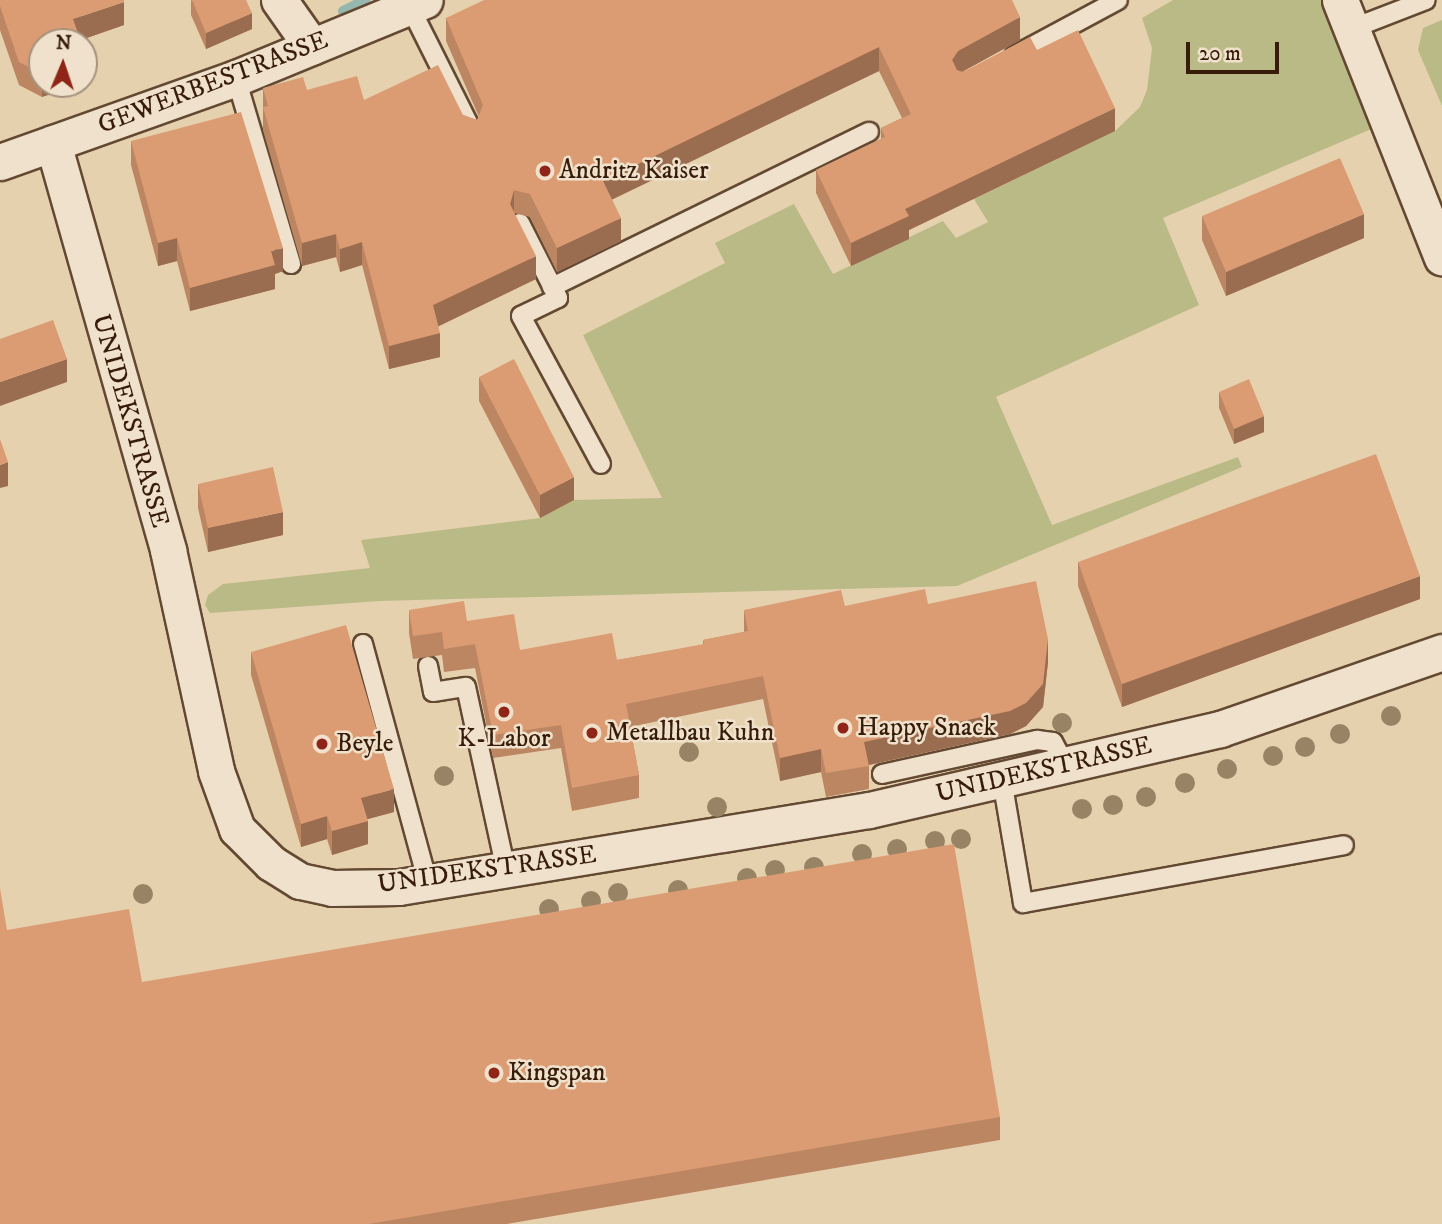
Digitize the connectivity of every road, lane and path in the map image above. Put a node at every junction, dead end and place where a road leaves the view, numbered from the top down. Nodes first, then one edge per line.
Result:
1 (279, 0) edge
2 (1118, 0) edge
3 (1426, 0) edge
4 (418, 4) edge
5 (1346, 15) edge
6 (312, 47) junction
7 (999, 64) edge
8 (236, 78) junction
9 (869, 132) dead end
10 (473, 133) edge
11 (52, 143) junction
12 (2, 156) edge
13 (520, 223) edge
14 (1442, 256) edge
15 (291, 264) dead end
16 (552, 287) junction
17 (601, 464) dead end
18 (363, 644) dead end
19 (1442, 652) edge
20 (428, 666) dead end
21 (1065, 765) junction
22 (882, 774) dead end
23 (1002, 780) junction
24 (1344, 845) dead end
25 (506, 870) junction
26 (428, 883) junction

1 - 6 street
2 - 7 lane
3 - 5 lane
4 - 6 street, GEWERBESTRASSE
4 - 10 lane
5 - 14 street
6 - 8 street, GEWERBESTRASSE
8 - 11 street, GEWERBESTRASSE
8 - 15 lane
9 - 16 lane
11 - 12 street, GEWERBESTRASSE
11 - 26 street, UNIDEKSTRASSE
13 - 16 lane
16 - 17 lane
18 - 26 lane
19 - 21 street, UNIDEKSTRASSE
20 - 25 lane
21 - 22 lane
21 - 23 street, UNIDEKSTRASSE
23 - 24 lane
23 - 25 street, UNIDEKSTRASSE
25 - 26 street, UNIDEKSTRASSE

